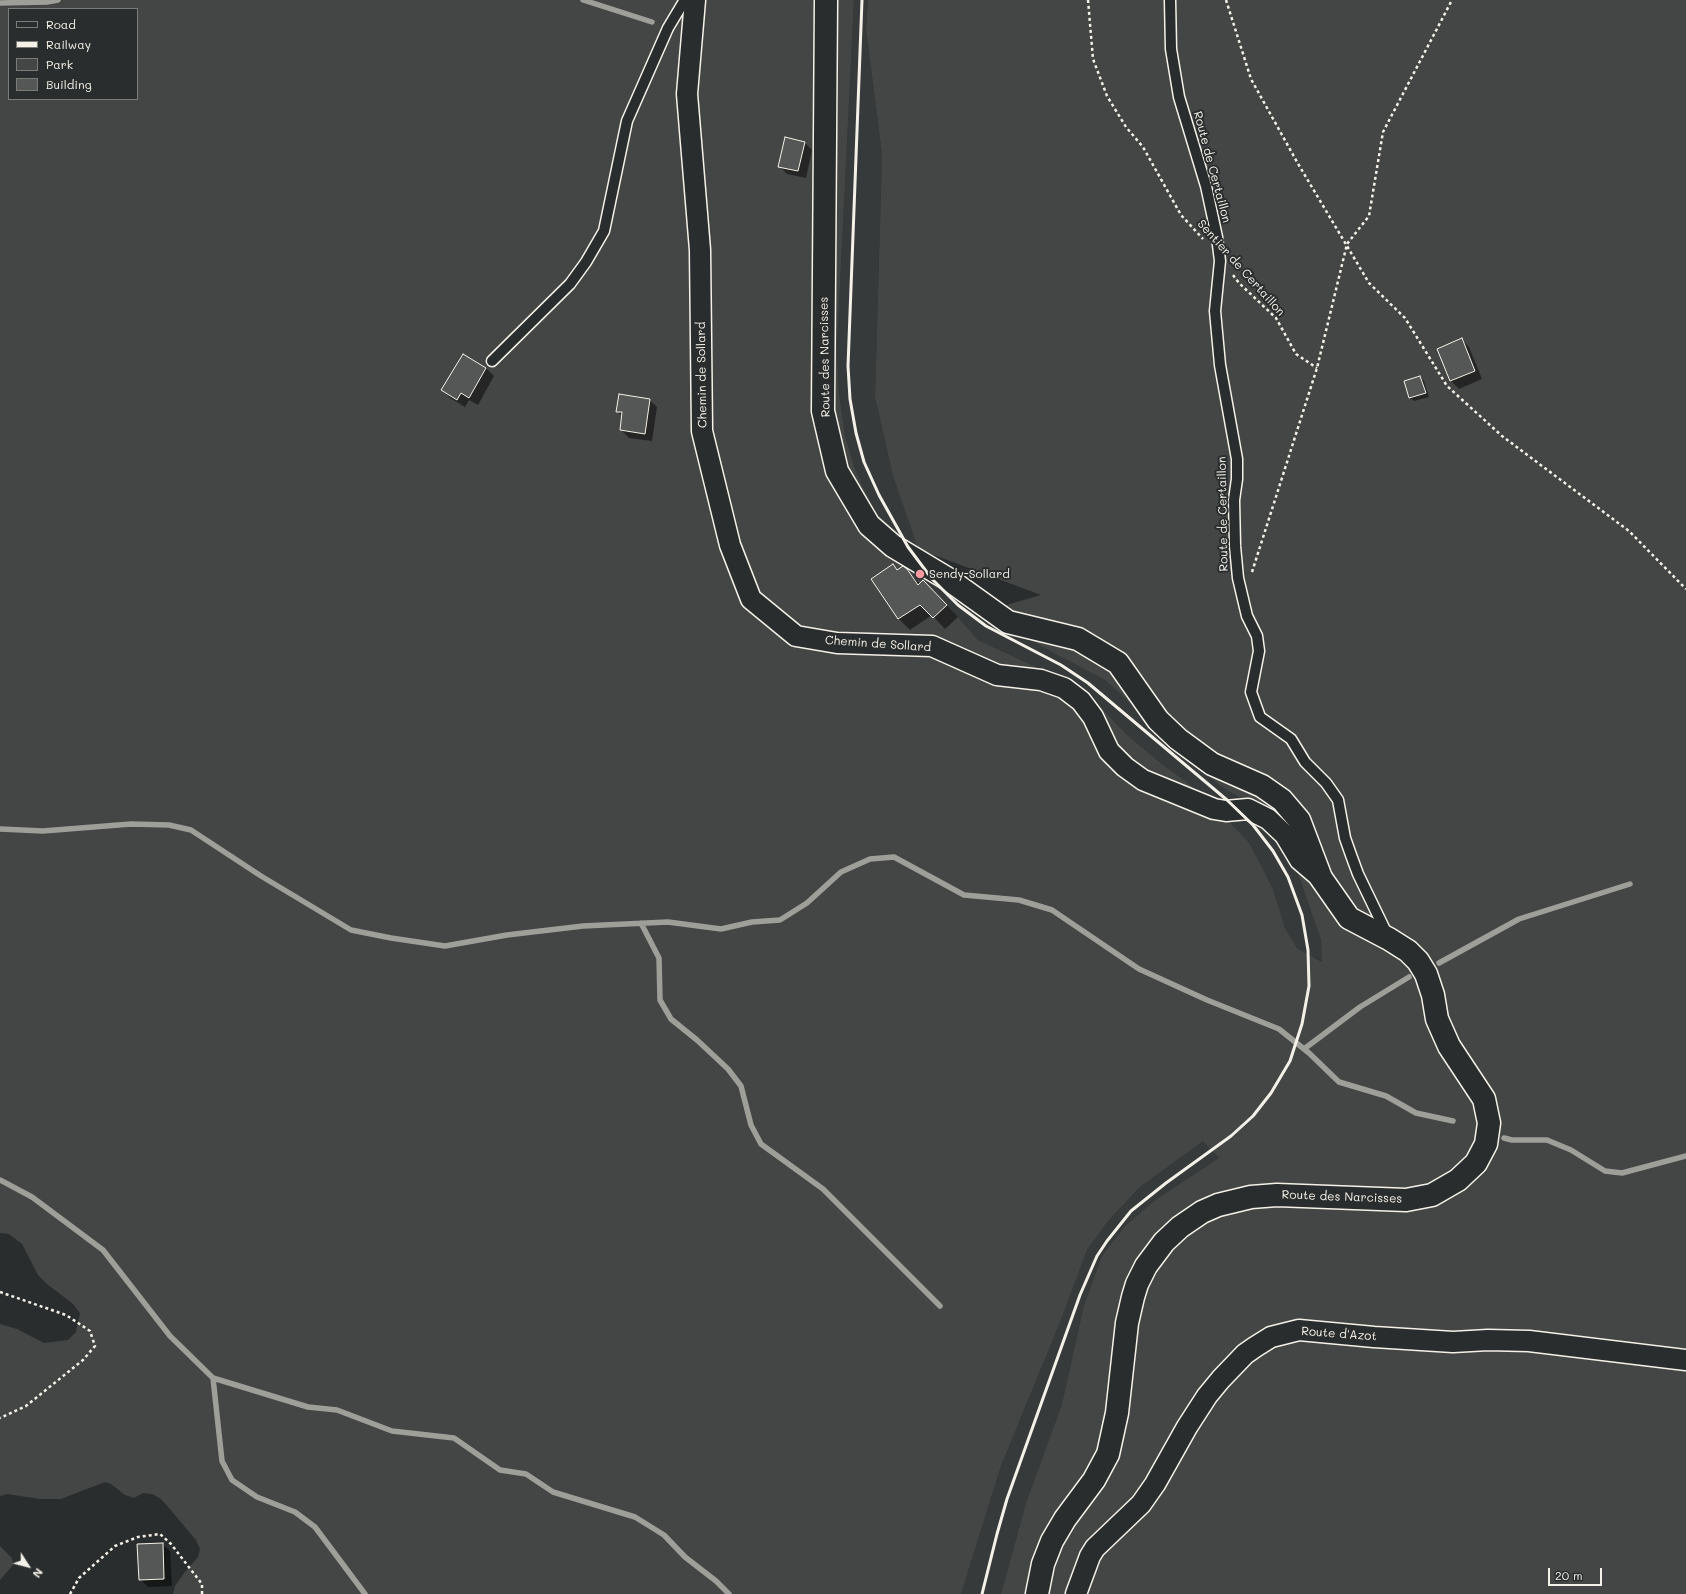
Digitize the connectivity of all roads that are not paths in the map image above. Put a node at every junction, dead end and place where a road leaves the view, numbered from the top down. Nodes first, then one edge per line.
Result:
1 (826, 0) edge
2 (1170, 0) edge
3 (694, 2) edge
4 (492, 361) dead end
5 (1321, 878) junction
6 (1389, 939) junction
7 (1686, 1360) edge
8 (1037, 1594) edge
9 (1076, 1594) edge

1 - 5 street, Route des Narcisses
2 - 6 lane, Route de Certaillon
3 - 4 lane
3 - 5 street, Chemin de Sollard
5 - 6 street, Route des Narcisses
6 - 8 street, Route des Narcisses
7 - 9 street, Route d'Azot

